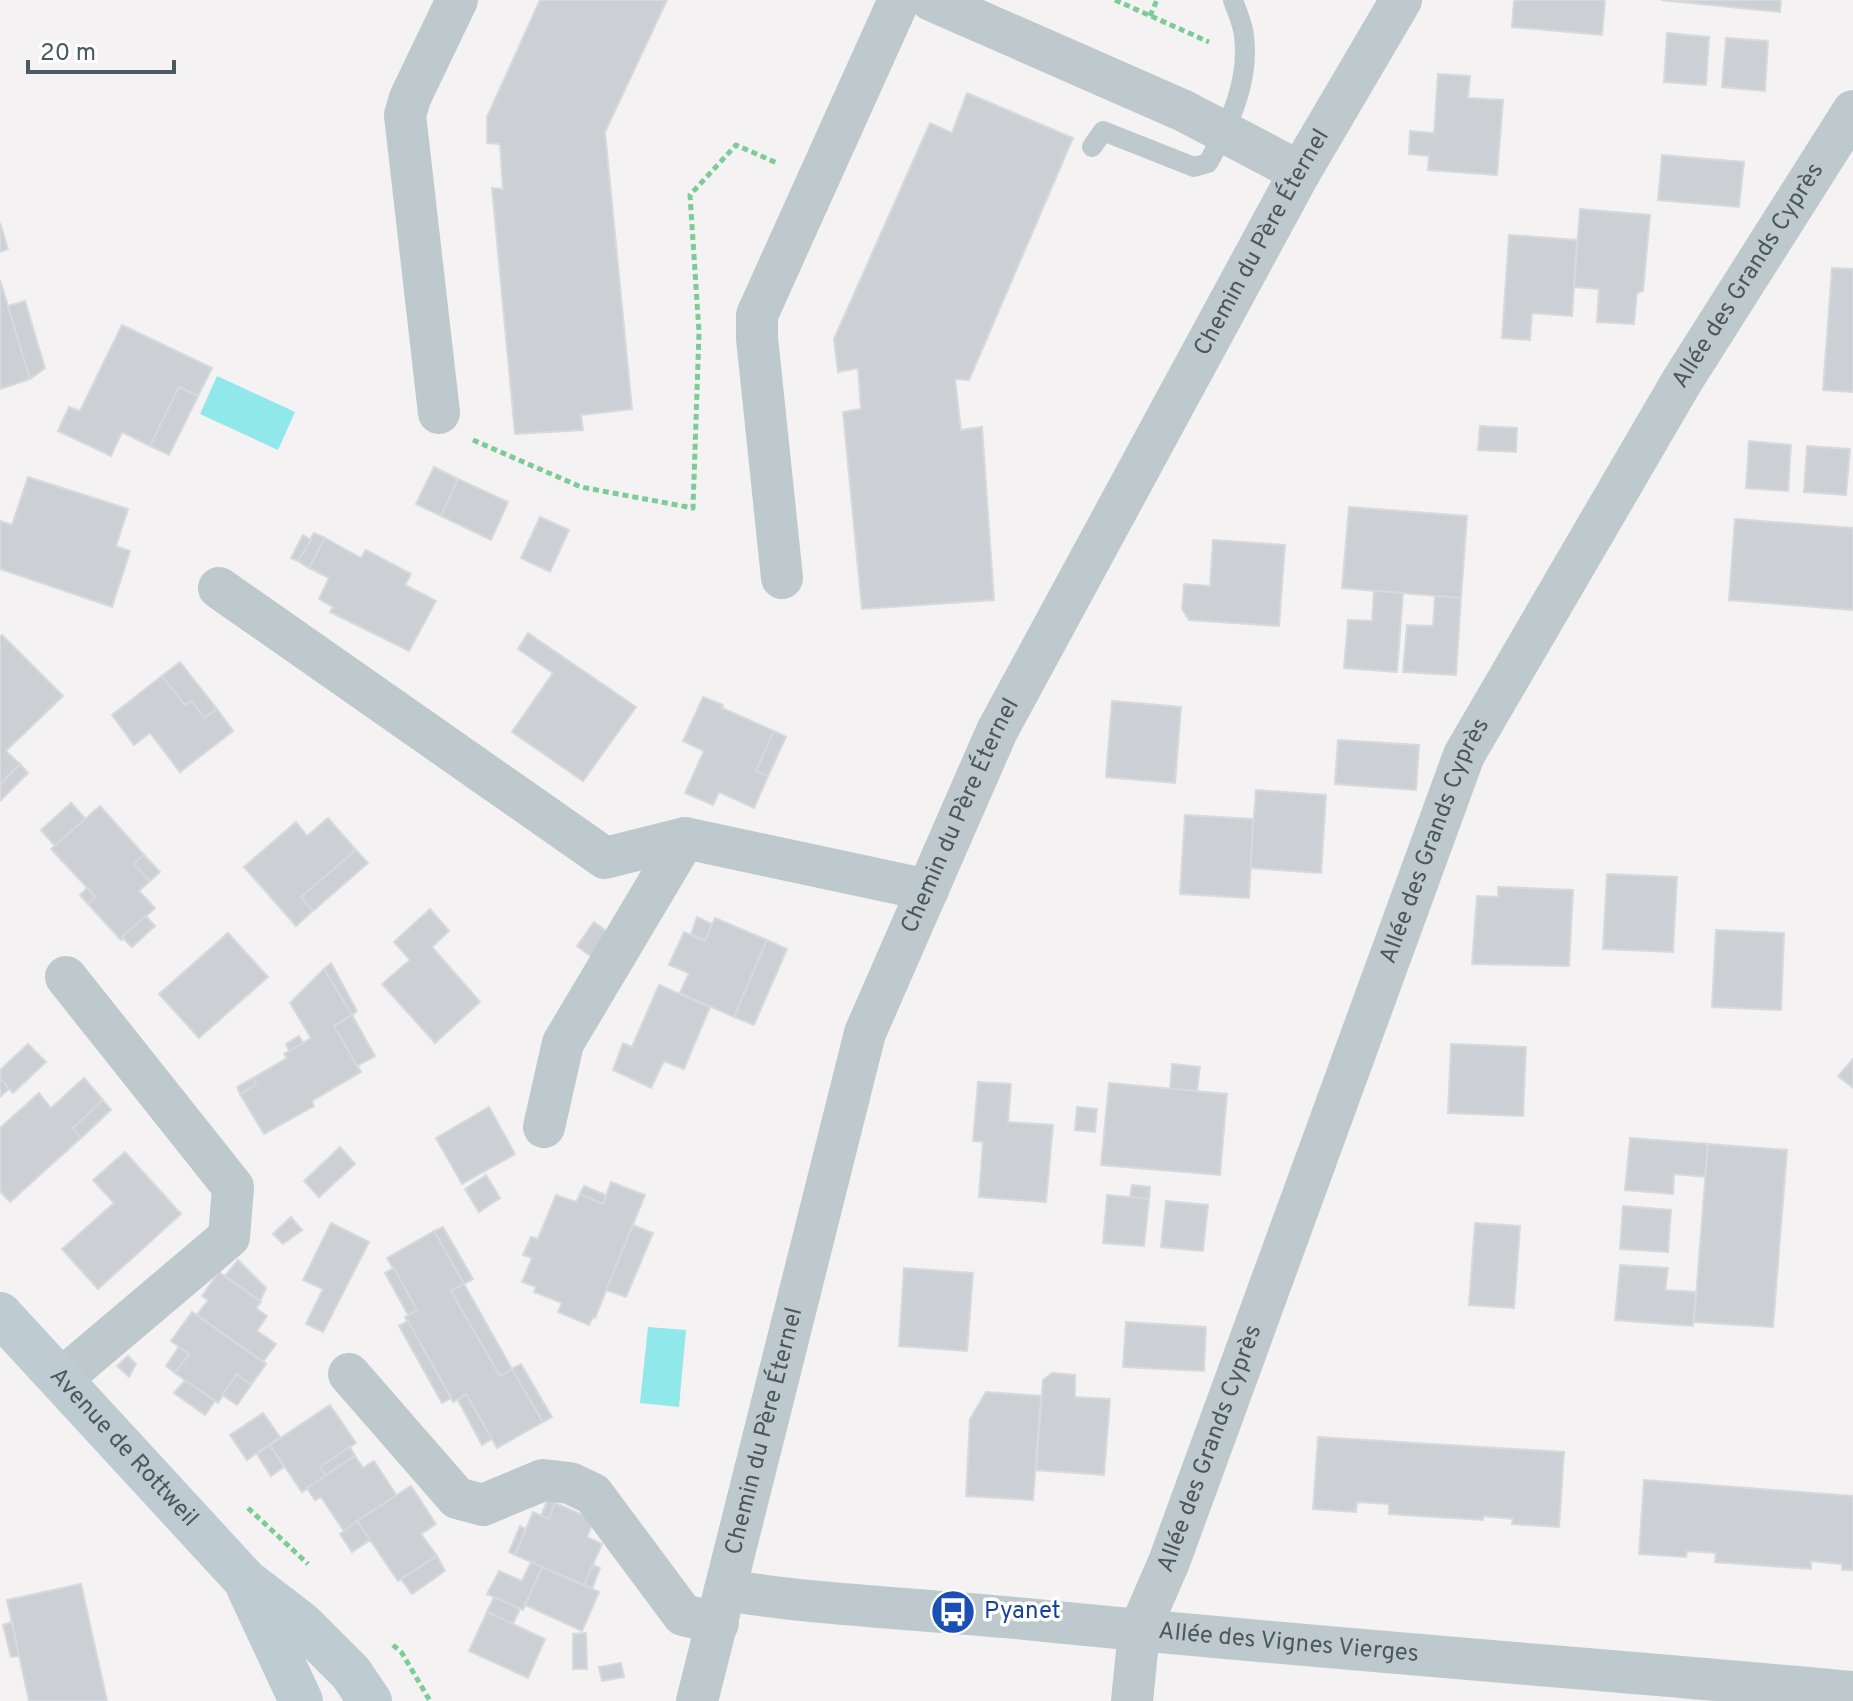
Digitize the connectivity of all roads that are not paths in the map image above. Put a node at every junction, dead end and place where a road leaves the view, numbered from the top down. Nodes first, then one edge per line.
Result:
1 (457, 0) edge
2 (899, 0) edge
3 (931, 0) edge
4 (1233, 0) edge
5 (1401, 0) edge
6 (1853, 111) edge
7 (1225, 132) junction
8 (1092, 147) dead end
9 (1300, 172) junction
10 (439, 413) road end
11 (782, 578) dead end
12 (219, 588) dead end
13 (685, 838) junction
14 (928, 890) junction
15 (66, 977) dead end
16 (544, 1127) dead end
17 (0, 1314) edge
18 (349, 1374) dead end
19 (60, 1380) junction
20 (246, 1581) junction
21 (721, 1607) junction
22 (1139, 1631) junction
23 (1853, 1692) edge
24 (301, 1701) edge
25 (370, 1701) edge
26 (697, 1701) edge
27 (1132, 1701) edge

1 - 10 street
2 - 11 street
3 - 7 street
4 - 7 lane
5 - 9 street, Chemin du Père Éternel
6 - 22 street, Allée des Grands Cyprès
7 - 8 lane
7 - 9 street
9 - 14 street, Chemin du Père Éternel
12 - 13 street
13 - 14 street
13 - 16 street
14 - 21 street, Chemin du Père Éternel
15 - 19 street
17 - 19 main road, Avenue de Rottweil
18 - 21 street, Allée des Vignes Vierges
19 - 20 main road, Avenue de Rottweil
20 - 24 main road, Avenue de Rottweil
20 - 25 main road, Avenue de Rottweil
21 - 22 street, Allée des Vignes Vierges
21 - 26 street, Chemin du Père Éternel
22 - 23 street, Allée des Vignes Vierges
22 - 27 street, Allée des Grands Cyprès

